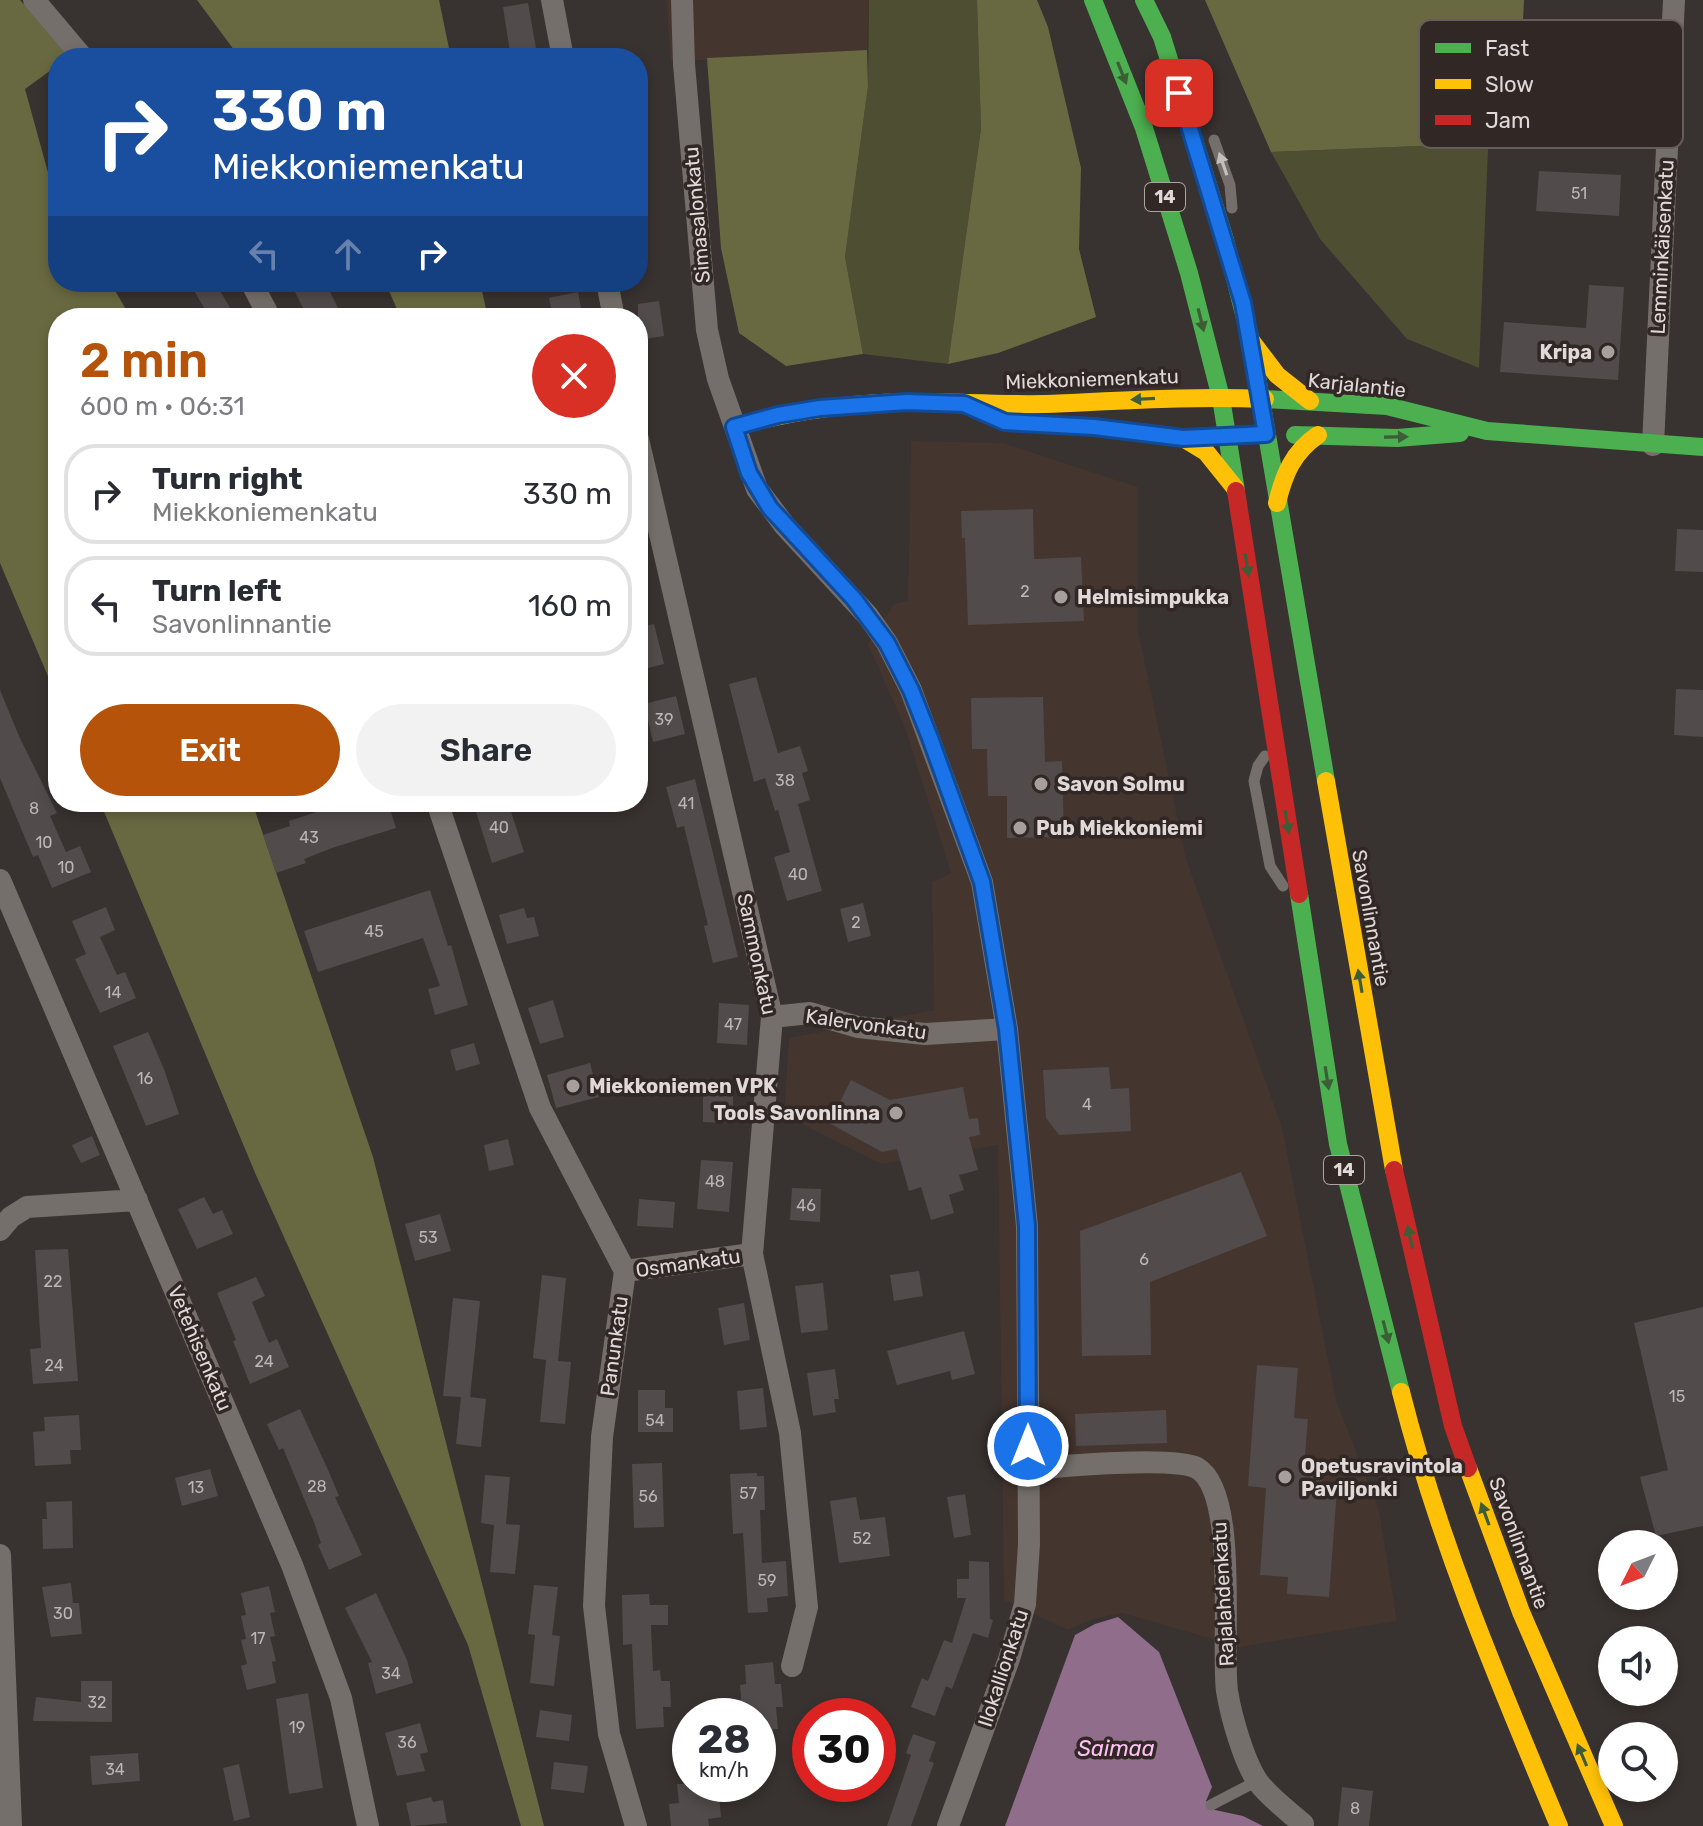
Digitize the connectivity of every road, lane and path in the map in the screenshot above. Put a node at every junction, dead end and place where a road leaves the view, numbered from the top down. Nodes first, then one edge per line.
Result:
1 (34, 0) edge
2 (552, 0) edge
3 (682, 0) edge
4 (1093, 0) edge
5 (1144, 0) edge
6 (1674, 0) edge
7 (1673, 20) edge
8 (75, 48) edge
9 (561, 48) edge
10 (1170, 64) junction
11 (1189, 80) dead end
12 (1210, 128) dead end
13 (1667, 148) edge
14 (1225, 240) junction
15 (1251, 341) junction
16 (1221, 398) junction
17 (1260, 399) junction
18 (1310, 401) junction
19 (964, 404) junction
20 (734, 427) junction
21 (1487, 431) junction
22 (1246, 435) junction
23 (1318, 435) junction
24 (1183, 438) junction
25 (1653, 445) junction
26 (1703, 447) edge
27 (648, 482) edge
28 (1235, 488) junction
29 (1277, 503) junction
30 (1275, 742) junction
31 (440, 812) edge
32 (0, 880) edge
33 (1299, 899) junction
34 (772, 1017) junction
35 (1007, 1029) junction
36 (137, 1200) junction
37 (0, 1230) edge
38 (752, 1254) junction
39 (625, 1271) junction
40 (1029, 1470) junction
41 (0, 1555) edge
42 (792, 1666) dead end
43 (1257, 1781) junction
44 (1211, 1805) dead end
45 (1303, 1824) dead end
46 (11, 1826) edge
47 (368, 1826) edge
48 (636, 1826) edge
49 (948, 1826) edge
50 (1559, 1826) edge
51 (1614, 1826) edge

1 - 8 street
2 - 9 street
3 - 20 street, Simasalonkatu
4 -> 16 main road, Savonlinnantie / 14
5 - 10 main road, Savonlinnantie / 14
6 - 7 street, Lemminkäisenkatu
10 - 11 lane
10 - 14 main road, Savonlinnantie / 14
14 -> 12 lane
13 - 25 street, Lemminkäisenkatu
14 - 15 main road, Savonlinnantie / 14
15 - 17 main road, Savonlinnantie / 14
15 - 18 main road
16 - 17 main road, Karjalantie
16 -> 19 main road, Miekkoniemenkatu
16 - 22 main road, Savonlinnantie / 14
17 - 18 main road, Karjalantie
17 - 22 main road, Savonlinnantie / 14
18 - 21 main road, Karjalantie
19 - 20 main road, Miekkoniemenkatu
19 - 24 main road, Miekkoniemenkatu
20 - 35 street, Ilokallionkatu
23 -> 21 main road, Karjalantie
21 - 25 main road, Karjalantie
22 - 23 main road, Karjalantie
22 - 24 main road, Miekkoniemenkatu
22 - 28 main road, Savonlinnantie / 14
22 - 29 main road, Savonlinnantie / 14
23 - 29 main road
24 - 28 main road
25 - 26 main road, Karjalantie
27 - 34 street, Sammonkatu
28 -> 30 main road, Savonlinnantie / 14
51 -> 29 main road, Savonlinnantie / 14
30 -> 33 main road, Savonlinnantie / 14
30 - 33 lane
31 - 39 street, Panunkatu
32 - 36 street, Vetehisenkatu
33 -> 50 main road, Savonlinnantie / 14
34 - 35 street, Kalervonkatu
34 - 38 street, Sammonkatu
35 - 40 street, Ilokallionkatu
36 - 37 street
36 - 47 street, Vetehisenkatu
38 - 39 street, Osmankatu
38 - 42 street, Sammonkatu
39 - 48 street, Panunkatu
40 - 43 street, Rajalahdenkatu
40 - 49 street, Ilokallionkatu
41 - 46 street
43 - 44 lane
43 - 45 street, Rajalahdenkatu

